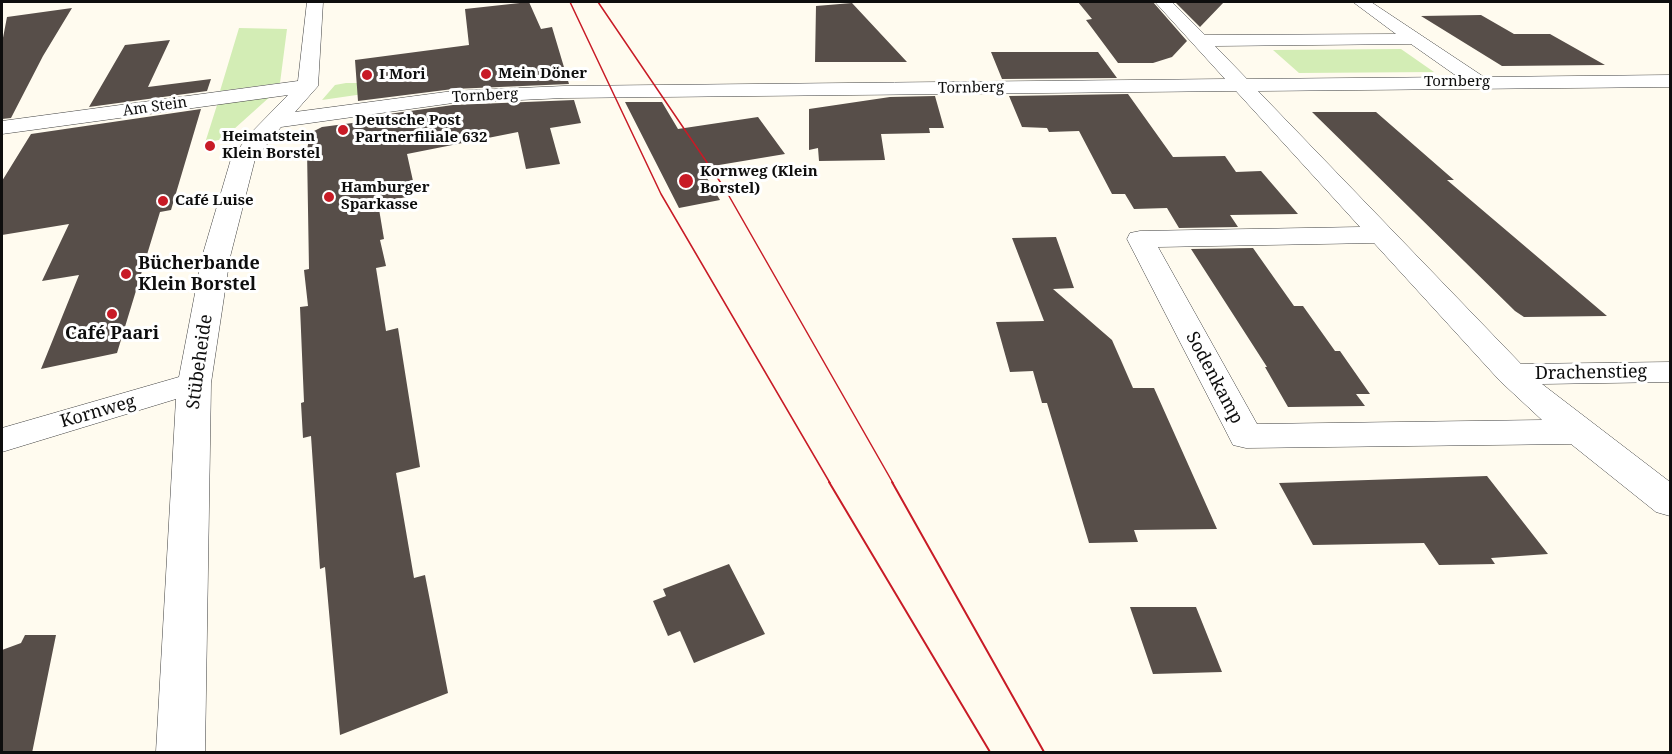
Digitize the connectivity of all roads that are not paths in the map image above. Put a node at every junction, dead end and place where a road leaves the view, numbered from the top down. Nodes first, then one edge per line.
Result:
1 (315, 2) edge
2 (1163, 2) edge
3 (1361, 2) edge
4 (1415, 39) junction
5 (1201, 41) junction
6 (1671, 81) edge
7 (1478, 82) junction
8 (1242, 84) junction
9 (308, 86) junction
10 (273, 122) junction
11 (2, 127) edge
12 (1382, 235) junction
13 (1671, 372) edge
14 (1512, 374) junction
15 (194, 383) junction
16 (1579, 432) junction
17 (2, 440) edge
18 (1671, 502) edge
19 (180, 753) edge

1 - 9 street
2 - 5 street
3 - 4 street
4 - 5 street
4 - 7 street
5 - 8 street
6 - 7 street, Tornberg
7 - 8 street, Tornberg
8 - 10 street, Tornberg
8 - 12 street
9 - 10 street, Stübeheide
9 - 11 street, Am Stein
10 - 15 street, Stübeheide
12 - 14 street
12 - 16 street, Sodenkamp
13 - 14 street, Drachenstieg
14 - 16 street
15 - 17 street, Kornweg
15 - 19 street, Stübeheide
16 - 18 street

